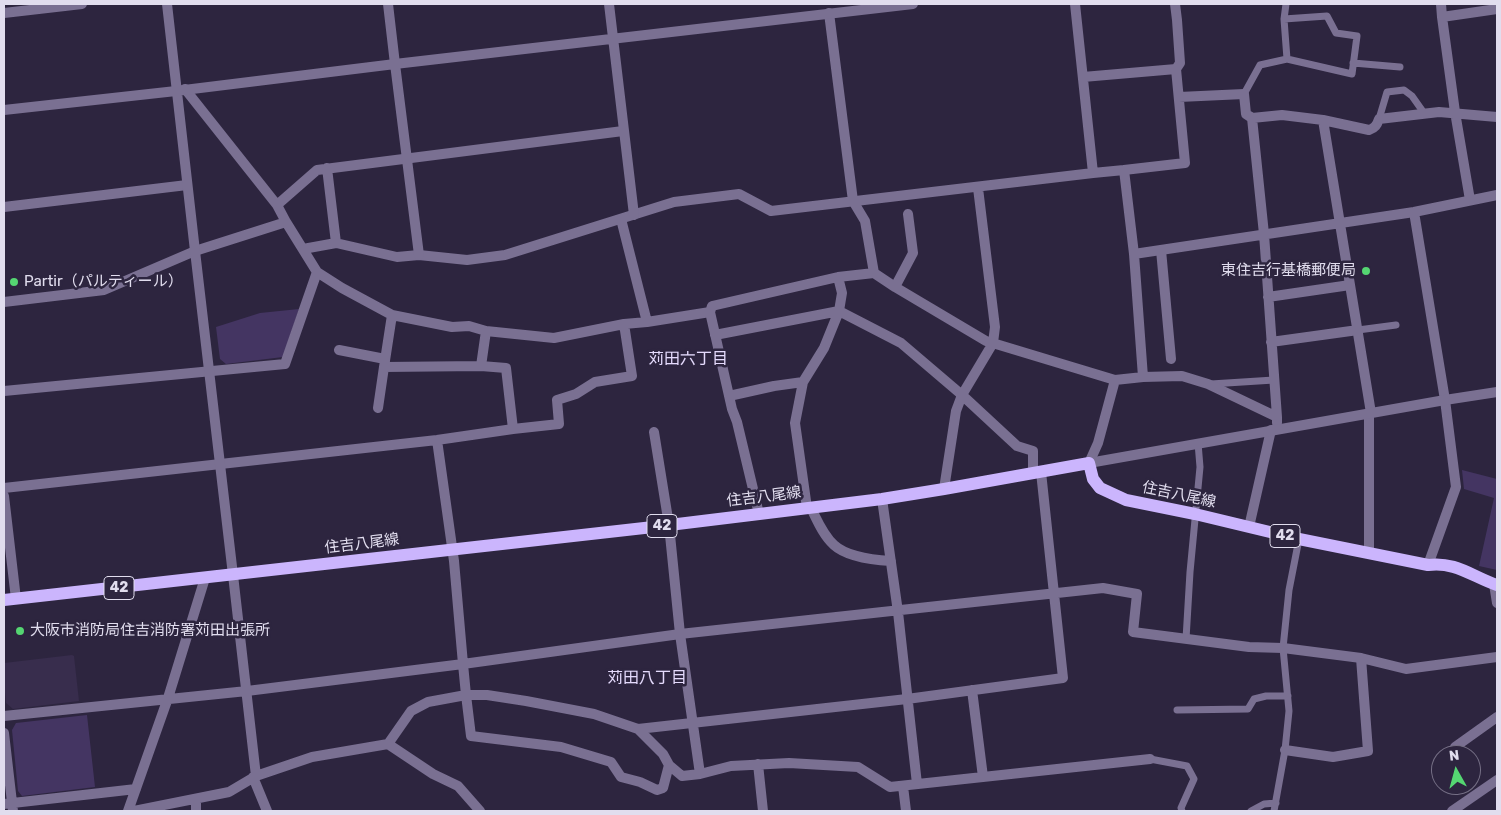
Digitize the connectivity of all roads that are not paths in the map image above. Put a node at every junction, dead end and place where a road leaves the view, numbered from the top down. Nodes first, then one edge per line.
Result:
1 (82, 4) edge
2 (168, 4) edge
3 (388, 4) edge
4 (609, 4) edge
5 (913, 4) edge
6 (1075, 4) edge
7 (1175, 4) edge
8 (1286, 4) edge
9 (1441, 4) edge
10 (1497, 9) edge
11 (4, 13) edge
12 (829, 14) junction
13 (1442, 17) junction
14 (1284, 19) junction
15 (613, 38) junction
16 (1287, 59) junction
17 (1353, 63) junction
18 (396, 64) junction
19 (1400, 67) dead end
20 (1176, 69) junction
21 (1083, 77) junction
22 (181, 90) junction
23 (1244, 94) junction
24 (1179, 97) junction
25 (4, 110) edge
26 (1456, 112) junction
27 (1424, 113) junction
28 (1497, 117) edge
29 (1252, 118) junction
30 (1379, 119) junction
31 (1323, 120) junction
32 (623, 131) junction
33 (406, 160) junction
34 (327, 168) junction
35 (1124, 170) junction
36 (1093, 174) junction
37 (187, 185) junction
38 (978, 188) junction
39 (1497, 196) edge
40 (1470, 200) junction
41 (853, 201) junction
42 (277, 205) junction
43 (4, 207) edge
44 (1414, 212) junction
45 (908, 214) dead end
46 (634, 215) junction
47 (621, 219) junction
48 (286, 222) junction
49 (1340, 222) junction
50 (1264, 234) junction
51 (336, 243) junction
52 (302, 249) junction
53 (1161, 250) junction
54 (195, 252) junction
55 (1134, 254) junction
56 (419, 256) junction
57 (317, 272) junction
58 (874, 273) junction
59 (838, 278) junction
60 (1350, 285) junction
61 (894, 287) junction
62 (1268, 297) junction
63 (4, 302) edge
64 (839, 311) junction
65 (710, 312) junction
66 (392, 315) junction
67 (647, 322) junction
68 (624, 324) junction
69 (1396, 326) dead end
70 (1358, 330) junction
71 (486, 331) junction
72 (715, 335) junction
73 (1272, 342) junction
74 (993, 343) junction
75 (339, 350) dead end
76 (1171, 359) dead end
77 (385, 363) junction
78 (481, 366) junction
79 (210, 371) junction
80 (1142, 377) junction
81 (1115, 380) junction
82 (1274, 380) junction
83 (803, 382) junction
84 (1208, 384) junction
85 (4, 392) edge
86 (1497, 392) edge
87 (962, 395) junction
88 (729, 396) junction
89 (1445, 400) junction
90 (378, 408) dead end
91 (1370, 413) junction
92 (1277, 417) junction
93 (513, 429) junction
94 (1274, 430) junction
95 (654, 432) dead end
96 (437, 440) junction
97 (1198, 443) junction
98 (1089, 463) junction
99 (220, 464) junction
100 (1037, 473) junction
101 (4, 488) edge
102 (944, 489) junction
103 (4, 496) edge
104 (882, 499) junction
105 (809, 508) junction
106 (759, 514) junction
107 (1195, 514) junction
108 (669, 525) junction
109 (1249, 527) junction
110 (1299, 539) junction
111 (452, 550) junction
112 (1370, 553) junction
113 (891, 561) junction
114 (1428, 566) junction
115 (233, 575) junction
116 (205, 578) junction
117 (1496, 585) edge
118 (1054, 595) junction
119 (10, 600) edge
120 (1497, 603) edge
121 (898, 612) junction
122 (680, 634) junction
123 (1186, 639) junction
124 (1283, 648) junction
125 (1497, 657) edge
126 (1361, 658) junction
127 (463, 664) junction
128 (247, 690) junction
129 (972, 690) junction
130 (466, 695) junction
131 (1288, 696) junction
132 (168, 698) junction
133 (907, 699) junction
134 (1177, 710) dead end
135 (4, 716) edge
136 (1497, 717) edge
137 (693, 723) junction
138 (638, 730) junction
139 (4, 733) edge
140 (388, 744) junction
141 (1458, 745) edge
142 (1285, 750) junction
143 (1150, 759) joint
144 (758, 764) junction
145 (669, 765) junction
146 (700, 774) junction
147 (255, 776) junction
148 (983, 777) junction
149 (1497, 780) edge
150 (917, 784) junction
151 (903, 786) junction
152 (136, 789) junction
153 (196, 799) junction
154 (1276, 803) junction
155 (9, 806) edge
156 (128, 811) edge
157 (134, 811) edge
158 (196, 811) edge
159 (267, 811) edge
160 (480, 811) edge
161 (764, 811) edge
162 (906, 811) edge
163 (1182, 811) edge
164 (1251, 811) edge
165 (1274, 811) edge
166 (1452, 811) edge

1 - 11 street
2 - 22 street
3 - 18 street
4 - 15 street
5 - 12 street
6 - 21 street
7 - 20 street
8 - 14 lane
9 - 13 street
10 - 13 street
12 - 15 street
12 - 41 street
13 - 26 street
14 - 16 lane
14 - 17 lane
15 - 18 street
15 - 32 street
16 - 17 lane
16 - 23 lane
17 - 19 lane
18 - 22 street
18 - 33 street
20 - 21 street
20 - 24 street
21 - 36 street
22 - 25 street
22 - 37 street
22 - 42 street
23 - 24 street
23 - 29 street
24 - 35 street
26 - 27 street
26 - 28 street
26 - 40 street
27 - 30 street
27 - 30 lane
29 - 31 street
29 - 50 street
30 - 31 street
31 - 49 street
32 - 33 street
32 - 46 street
33 - 34 street
33 - 56 street
34 - 42 street
34 - 51 street
35 - 36 street
35 - 55 street
36 - 38 street
37 - 43 street
37 - 54 street
38 - 41 street
38 - 74 street
39 - 40 street
40 - 44 street
41 - 46 street
41 - 58 street
42 - 48 street
44 - 49 street
44 - 89 street
45 - 61 street
46 - 47 street
47 - 56 street
47 - 67 street
48 - 52 street
48 - 54 street
49 - 50 street
49 - 60 street
50 - 53 street
50 - 62 street
51 - 52 street
51 - 56 street
52 - 57 street
53 - 55 street
53 - 76 street
54 - 63 street
54 - 79 street
55 - 80 street
57 - 66 street
57 - 79 street
58 - 59 street
58 - 61 street
59 - 64 street
59 - 65 street
60 - 62 street
60 - 70 street
61 - 74 street
62 - 73 street
64 - 72 street
64 - 83 street
64 - 87 street
65 - 67 street
65 - 72 street
66 - 71 street
66 - 77 street
67 - 68 street
68 - 71 street
68 - 93 street
69 - 70 lane
70 - 73 street
70 - 91 street
71 - 78 street
72 - 88 street
73 - 82 street
74 - 81 street
74 - 87 street
75 - 77 street
77 - 78 street
77 - 90 street
78 - 93 street
79 - 85 street
79 - 99 street
80 - 81 street
80 - 84 street
81 - 98 street
82 - 84 lane
82 - 92 street
83 - 88 street
83 - 105 street
84 - 92 street
86 - 89 street
87 - 100 street
87 - 102 street
88 - 106 street
89 - 91 street
89 - 114 street
91 - 94 street
91 - 112 street
92 - 94 street
93 - 96 street
94 - 97 street
94 - 109 street
95 - 108 street
96 - 99 street
96 - 111 street
97 - 98 street
97 - 107 lane
98 - 100 main road, 住吉八尾線 / 42
98 - 107 main road, 住吉八尾線 / 42
99 - 101 street
99 - 115 street
100 - 102 main road, 住吉八尾線 / 42
100 - 118 street
102 - 104 main road, 住吉八尾線 / 42
103 - 119 street
104 - 105 main road, 住吉八尾線 / 42
104 - 113 street
105 - 106 main road, 住吉八尾線 / 42
105 - 113 street
106 - 108 main road, 住吉八尾線 / 42
107 - 109 main road, 住吉八尾線 / 42
107 - 123 lane
108 - 111 main road, 住吉八尾線 / 42
108 - 122 street
109 - 110 main road, 住吉八尾線 / 42
110 - 112 main road, 住吉八尾線 / 42
110 - 124 lane
111 - 115 main road, 住吉八尾線 / 42
111 - 127 street
112 - 114 main road, 住吉八尾線 / 42
113 - 121 street
114 - 117 main road, 住吉八尾線 / 42
115 - 116 main road, 住吉八尾線 / 42
115 - 128 street
116 - 119 main road, 住吉八尾線 / 42
116 - 132 street
117 - 120 street
118 - 121 street
118 - 123 street
118 - 129 street
121 - 122 street
121 - 133 street
122 - 127 street
122 - 137 street
123 - 124 street
124 - 126 street
124 - 131 lane
125 - 126 street
126 - 142 street
127 - 128 street
127 - 130 street
128 - 132 street
128 - 147 street
129 - 133 street
129 - 148 street
130 - 138 street
130 - 140 street
130 - 145 street
131 - 134 lane
131 - 142 lane
132 - 135 street
132 - 152 street
133 - 137 street
133 - 150 street
136 - 141 street
137 - 138 street
137 - 146 street
138 - 145 street
139 - 155 street
140 - 147 street
140 - 160 street
142 - 154 lane
143 - 148 street
143 - 163 lane
144 - 146 street
144 - 151 street
144 - 161 street
145 - 146 street
147 - 153 street
147 - 159 street
148 - 150 street
149 - 166 street
150 - 151 street
151 - 162 street
152 - 155 street
152 - 156 street
153 - 157 street
153 - 158 street
154 - 164 lane
154 - 165 lane

